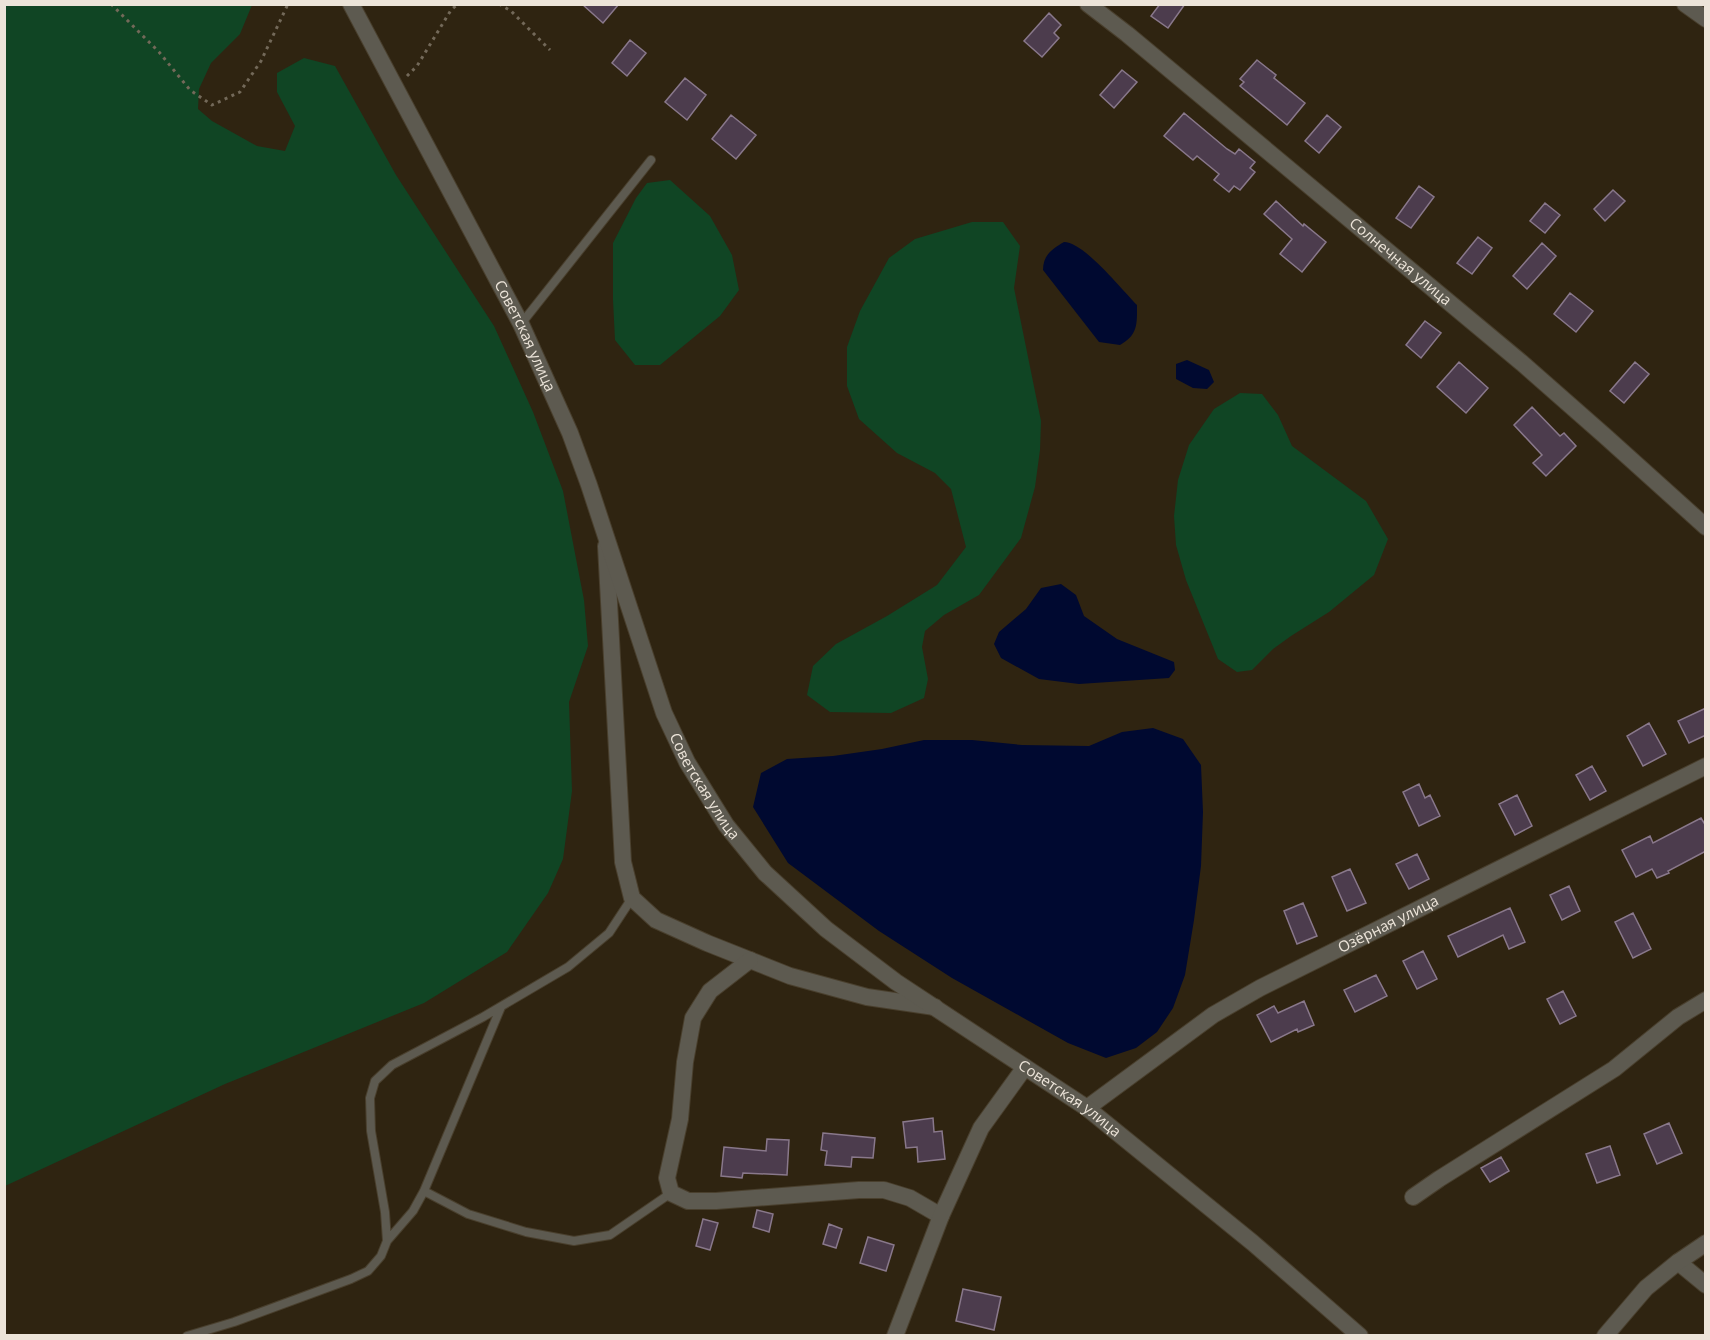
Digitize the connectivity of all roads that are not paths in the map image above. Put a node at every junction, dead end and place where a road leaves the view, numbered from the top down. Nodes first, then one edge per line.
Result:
1 (351, 4) edge
2 (1088, 4) edge
3 (1685, 4) edge
4 (1706, 19) edge
5 (651, 160) dead end
6 (521, 324) junction
7 (1706, 527) edge
8 (606, 537) junction
9 (1706, 766) edge
10 (632, 898) junction
11 (750, 960) junction
12 (1706, 1000) edge
13 (501, 1007) junction
14 (935, 1007) junction
15 (1025, 1067) junction
16 (1087, 1108) junction
17 (423, 1191) junction
18 (671, 1193) junction
19 (1413, 1197) dead end
20 (940, 1215) junction
21 (387, 1241) junction
22 (1706, 1243) edge
23 (1678, 1262) junction
24 (1706, 1285) edge
25 (187, 1335) edge
26 (895, 1335) edge
27 (1360, 1335) edge
28 (1605, 1335) edge

1 - 6 street, Советская улица
2 - 7 street, Солнечная улица
3 - 4 street
5 - 6 lane
6 - 8 street, Советская улица
8 - 10 street
8 - 14 street, Советская улица
9 - 16 street, Озёрная улица
10 - 11 street
10 - 13 lane
11 - 14 street
11 - 18 street
12 - 19 street
13 - 17 lane
13 - 21 lane
14 - 15 street, Советская улица
15 - 16 street, Советская улица
15 - 20 street
16 - 27 street, Советская улица
17 - 18 lane
17 - 21 lane
18 - 20 street
20 - 26 street
21 - 25 lane
22 - 23 street
23 - 24 street
23 - 28 street

